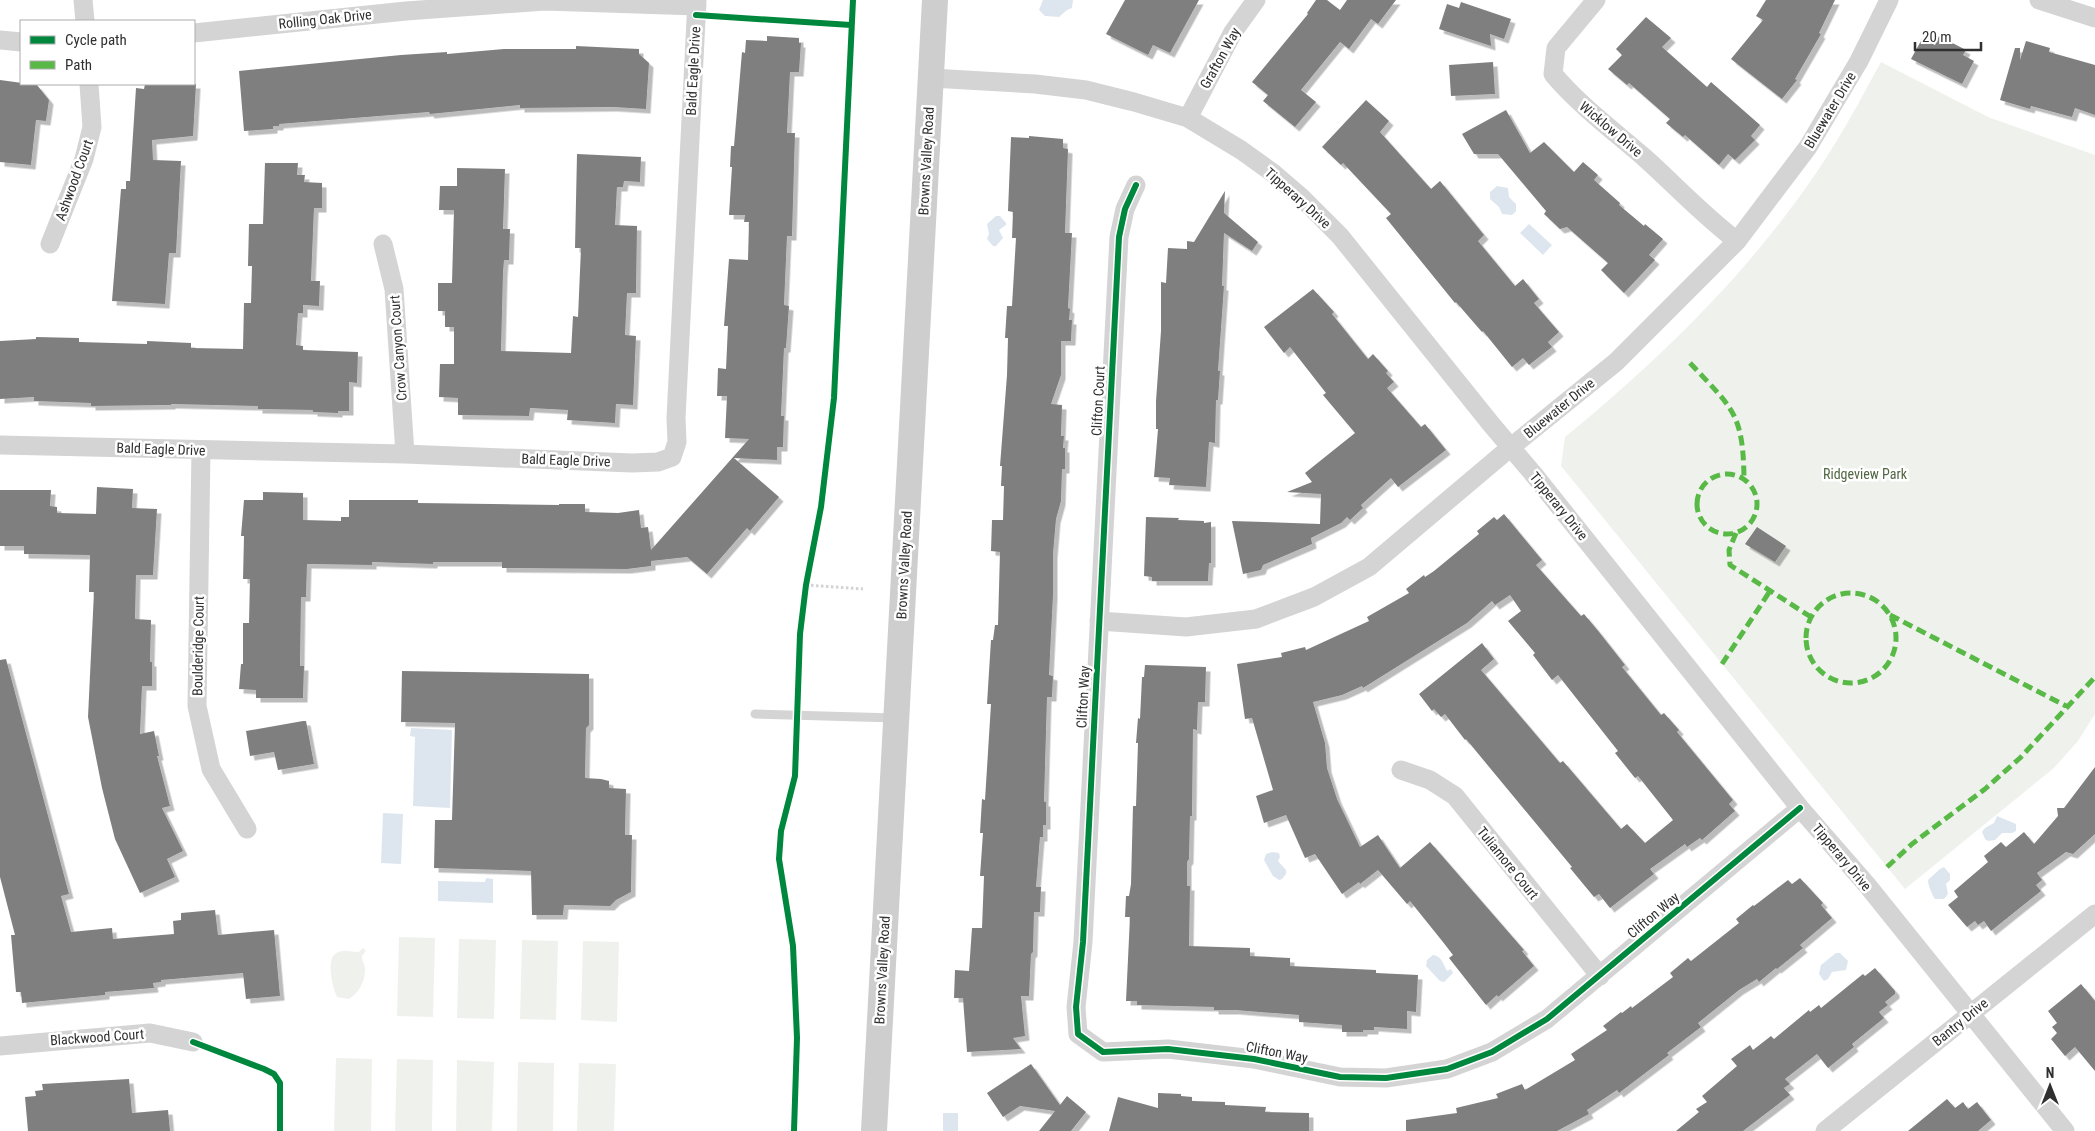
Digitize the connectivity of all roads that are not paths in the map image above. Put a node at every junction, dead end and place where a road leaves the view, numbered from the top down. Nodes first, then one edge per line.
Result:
1 (83, 0) edge
2 (935, 0) edge
3 (1256, 0) edge
4 (1596, 0) edge
5 (1889, 0) edge
6 (2039, 0) edge
7 (697, 3) edge
8 (2095, 18) edge
9 (85, 20) edge
10 (195, 33) edge
11 (0, 40) edge
12 (20, 42) edge
13 (931, 78) junction
14 (89, 85) edge
15 (1188, 118) junction
16 (1136, 186) dead end
17 (1736, 241) junction
18 (50, 244) dead end
19 (383, 244) dead end
20 (0, 445) edge
21 (1511, 447) junction
22 (201, 450) junction
23 (405, 454) junction
24 (1099, 621) junction
25 (755, 714) dead end
26 (896, 718) junction
27 (1401, 770) dead end
28 (1800, 808) junction
29 (247, 829) dead end
30 (2095, 914) edge
31 (1600, 976) junction
32 (1970, 1014) junction
33 (193, 1042) dead end
34 (0, 1046) edge
35 (874, 1131) edge
36 (1825, 1131) edge
37 (2065, 1131) edge

1 - 9 street
2 - 13 main road, Browns Valley Road
3 - 15 street, Grafton Way
4 - 17 street, Wicklow Drive
5 - 17 street, Bluewater Drive
6 - 8 street
7 - 10 street, Rolling Oak Drive
7 - 23 street, Bald Eagle Drive
11 - 12 street
13 - 15 street, Tipperary Drive
13 - 26 main road, Browns Valley Road
14 - 18 street, Ashwood Court
15 - 21 street, Tipperary Drive
16 - 24 street, Clifton Court
17 - 21 street, Bluewater Drive
19 - 23 street, Crow Canyon Court
20 - 22 street, Bald Eagle Drive
21 - 24 street, Bluewater Drive
21 - 28 street, Tipperary Drive
22 - 23 street, Bald Eagle Drive
22 - 29 street, Boulderidge Court
24 - 31 street, Clifton Way
25 - 26 lane
26 - 35 main road, Browns Valley Road
27 - 31 street, Tuliamore Court
28 - 31 street, Clifton Way
28 - 32 street, Tipperary Drive
30 - 32 street, Bantry Drive
32 - 36 street, Bantry Drive
32 - 37 street, Tipperary Drive
33 - 34 street, Blackwood Court

